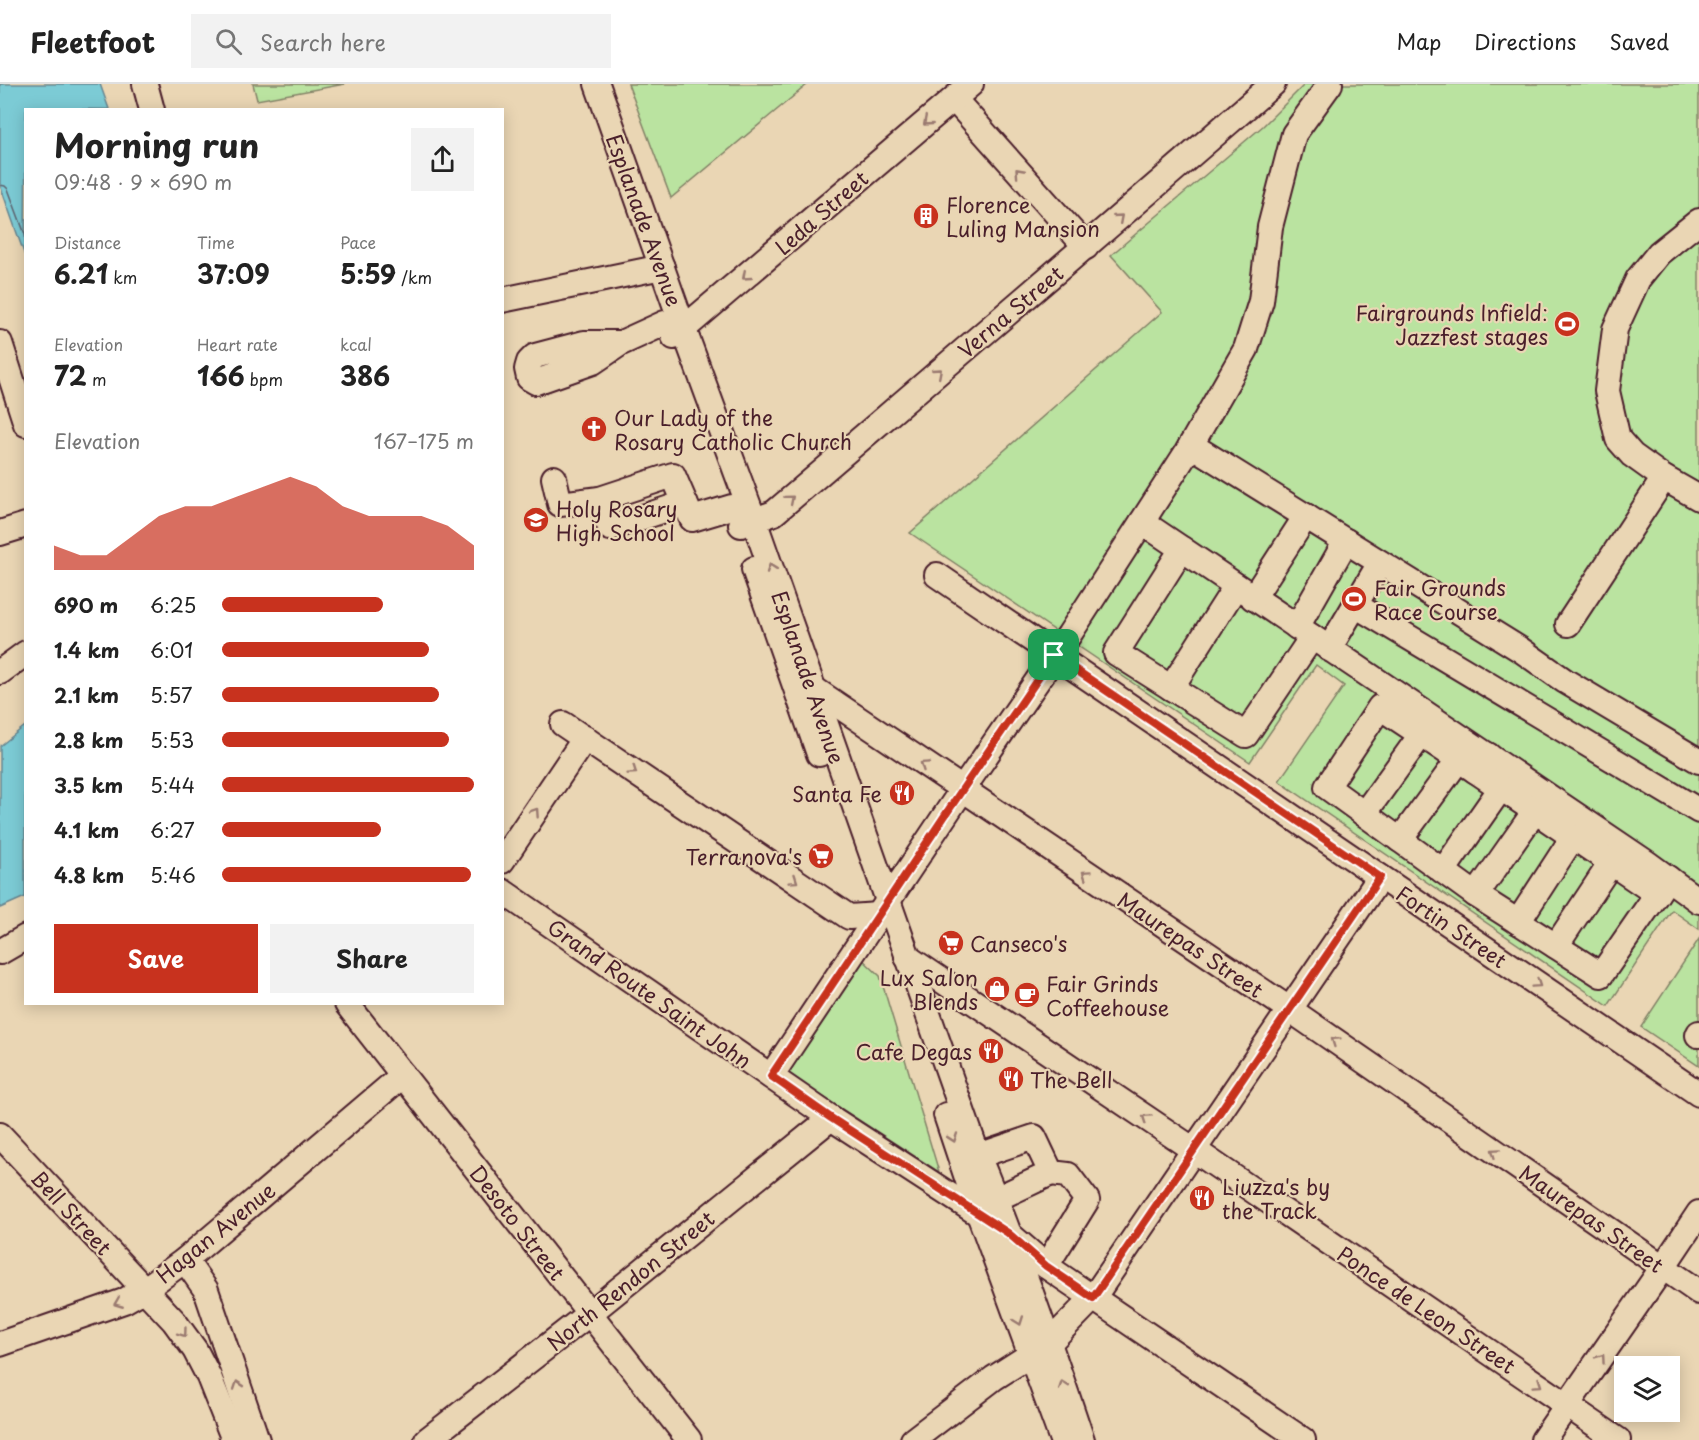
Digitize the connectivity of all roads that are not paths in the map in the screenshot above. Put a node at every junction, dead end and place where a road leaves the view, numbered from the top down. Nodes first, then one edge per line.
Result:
1 (145, 84) edge
2 (579, 84) edge
3 (597, 84) edge
4 (1273, 84) edge
5 (1330, 84) edge
6 (962, 92) edge
7 (151, 108) edge
8 (1699, 220) edge
9 (1086, 247) junction
10 (654, 269) junction
11 (504, 300) edge
12 (673, 331) junction
13 (0, 343) edge
14 (621, 343) dead end
15 (24, 418) edge
16 (1191, 445) junction
17 (554, 478) dead end
18 (1664, 478) junction
19 (1699, 498) edge
20 (1306, 516) junction
21 (742, 518) junction
22 (1142, 522) junction
23 (24, 526) edge
24 (0, 533) edge
25 (1346, 542) junction
26 (1182, 549) junction
27 (1380, 563) junction
28 (936, 575) dead end
29 (1245, 592) junction
30 (1355, 605) junction
31 (1568, 624) dead end
32 (1313, 638) junction
33 (24, 654) edge
34 (1054, 655) junction
35 (0, 672) edge
36 (1171, 688) junction
37 (805, 692) junction
38 (563, 724) dead end
39 (1421, 735) junction
40 (585, 738) junction
41 (1699, 761) edge
42 (1474, 762) junction
43 (1501, 788) junction
44 (962, 790) junction
45 (1534, 811) junction
46 (1699, 811) edge
47 (1364, 814) junction
48 (1573, 837) junction
49 (1400, 840) junction
50 (504, 858) edge
51 (1611, 863) junction
52 (1443, 871) junction
53 (1380, 877) junction
54 (1662, 886) junction
55 (504, 892) edge
56 (1476, 895) junction
57 (1699, 901) edge
58 (884, 908) junction
59 (1518, 922) junction
60 (24, 939) edge
61 (1556, 946) junction
62 (0, 952) edge
63 (907, 957) junction
64 (348, 1005) edge
65 (1289, 1009) junction
66 (403, 1075) junction
67 (771, 1076) junction
68 (1699, 1094) edge
69 (831, 1118) junction
70 (0, 1135) edge
71 (1194, 1150) junction
72 (978, 1156) junction
73 (1051, 1173) junction
74 (988, 1206) junction
75 (1699, 1213) edge
76 (1008, 1233) junction
77 (185, 1260) junction
78 (1046, 1266) junction
79 (1664, 1267) junction
80 (144, 1289) junction
81 (1699, 1292) edge
82 (1093, 1298) junction
83 (590, 1313) junction
84 (0, 1344) edge
85 (1040, 1348) junction
86 (1568, 1405) junction
87 (234, 1440) edge
88 (257, 1440) edge
89 (427, 1440) edge
90 (689, 1440) edge
91 (913, 1440) edge
92 (1062, 1440) edge
93 (1082, 1440) edge
94 (1303, 1440) edge
95 (1543, 1440) edge
96 (1618, 1440) edge

1 - 7 street
2 - 10 street, Esplanade Avenue
3 - 10 street, Esplanade Avenue
9 -> 4 street, Verna Street
5 - 16 street
9 -> 6 street
6 -> 12 street, Leda Street
8 - 18 street
21 -> 9 street, Verna Street
10 - 11 street
10 - 12 street, Esplanade Avenue
12 - 14 street, Leda Street
12 - 21 street, Esplanade Avenue
13 - 15 street
16 - 20 street
16 - 22 street
17 - 21 street, Verna Street
18 - 19 street
18 - 31 street
20 - 25 street
20 - 29 street
21 - 37 street, Esplanade Avenue
22 - 26 street
22 - 34 street
23 - 24 street
25 - 27 street
25 - 32 street
26 - 29 street
26 - 36 street
27 - 30 street
27 - 41 street
28 - 34 street, Fortin Street
29 - 32 street
29 - 36 street
30 - 32 street
30 - 46 street
32 - 36 street
32 - 42 street
33 - 35 street
34 - 44 street
34 - 53 street, Fortin Street
44 -> 37 street, Maurepas Street
37 - 58 street, Esplanade Avenue
38 - 40 street
39 - 42 street
39 - 47 street
39 - 47 street
50 -> 40 street
40 -> 58 street
42 - 43 street
42 - 49 street
42 - 54 street
43 - 45 street
43 - 52 street
44 - 58 street
65 -> 44 street, Maurepas Street
45 - 48 street
45 - 56 street
47 - 49 street
48 - 51 street
48 - 59 street
49 - 52 street
51 - 54 street
51 - 61 street
52 - 56 street
53 - 65 street
53 -> 68 street, Fortin Street
54 - 57 street
54 - 61 street
55 - 67 street, Grand Route Saint John
56 - 59 street
58 - 63 street, Esplanade Avenue
58 - 67 street
58 -> 74 street, Esplanade Avenue
59 - 61 street
60 - 62 street
71 -> 63 street, Ponce de Leon Street
63 - 72 street, Esplanade Avenue
64 - 66 street, Desoto Street
65 - 71 street
79 -> 65 street, Maurepas Street
66 - 77 street, Hagan Avenue
66 - 83 street, Desoto Street
67 - 69 street, Grand Route Saint John
69 - 74 street, Grand Route Saint John
69 - 83 street, North Rendon Street
70 - 80 street, Bell Street
71 - 82 street
71 -> 86 street, Ponce de Leon Street
72 - 73 street
72 - 74 street, Esplanade Avenue
73 - 74 street
73 - 78 street
74 - 76 street, Grand Route Saint John
74 -> 85 street, Esplanade Avenue
75 - 79 street
76 - 78 street, Grand Route Saint John
76 - 85 street, Esplanade Avenue
77 - 80 street, Hagan Avenue
88 -> 77 street
78 - 82 street, Grand Route Saint John
79 - 81 street, Maurepas Street
86 -> 79 street
80 -> 84 street, Hagan Avenue
80 -> 87 street, Bell Street
82 - 85 street
82 - 94 street, Grand Route Saint John
83 - 89 street, North Rendon Street
83 - 90 street, Desoto Street
85 - 91 street
85 - 92 street, Esplanade Avenue
93 -> 85 street, Esplanade Avenue
86 - 95 street
86 - 96 street, Ponce de Leon Street

